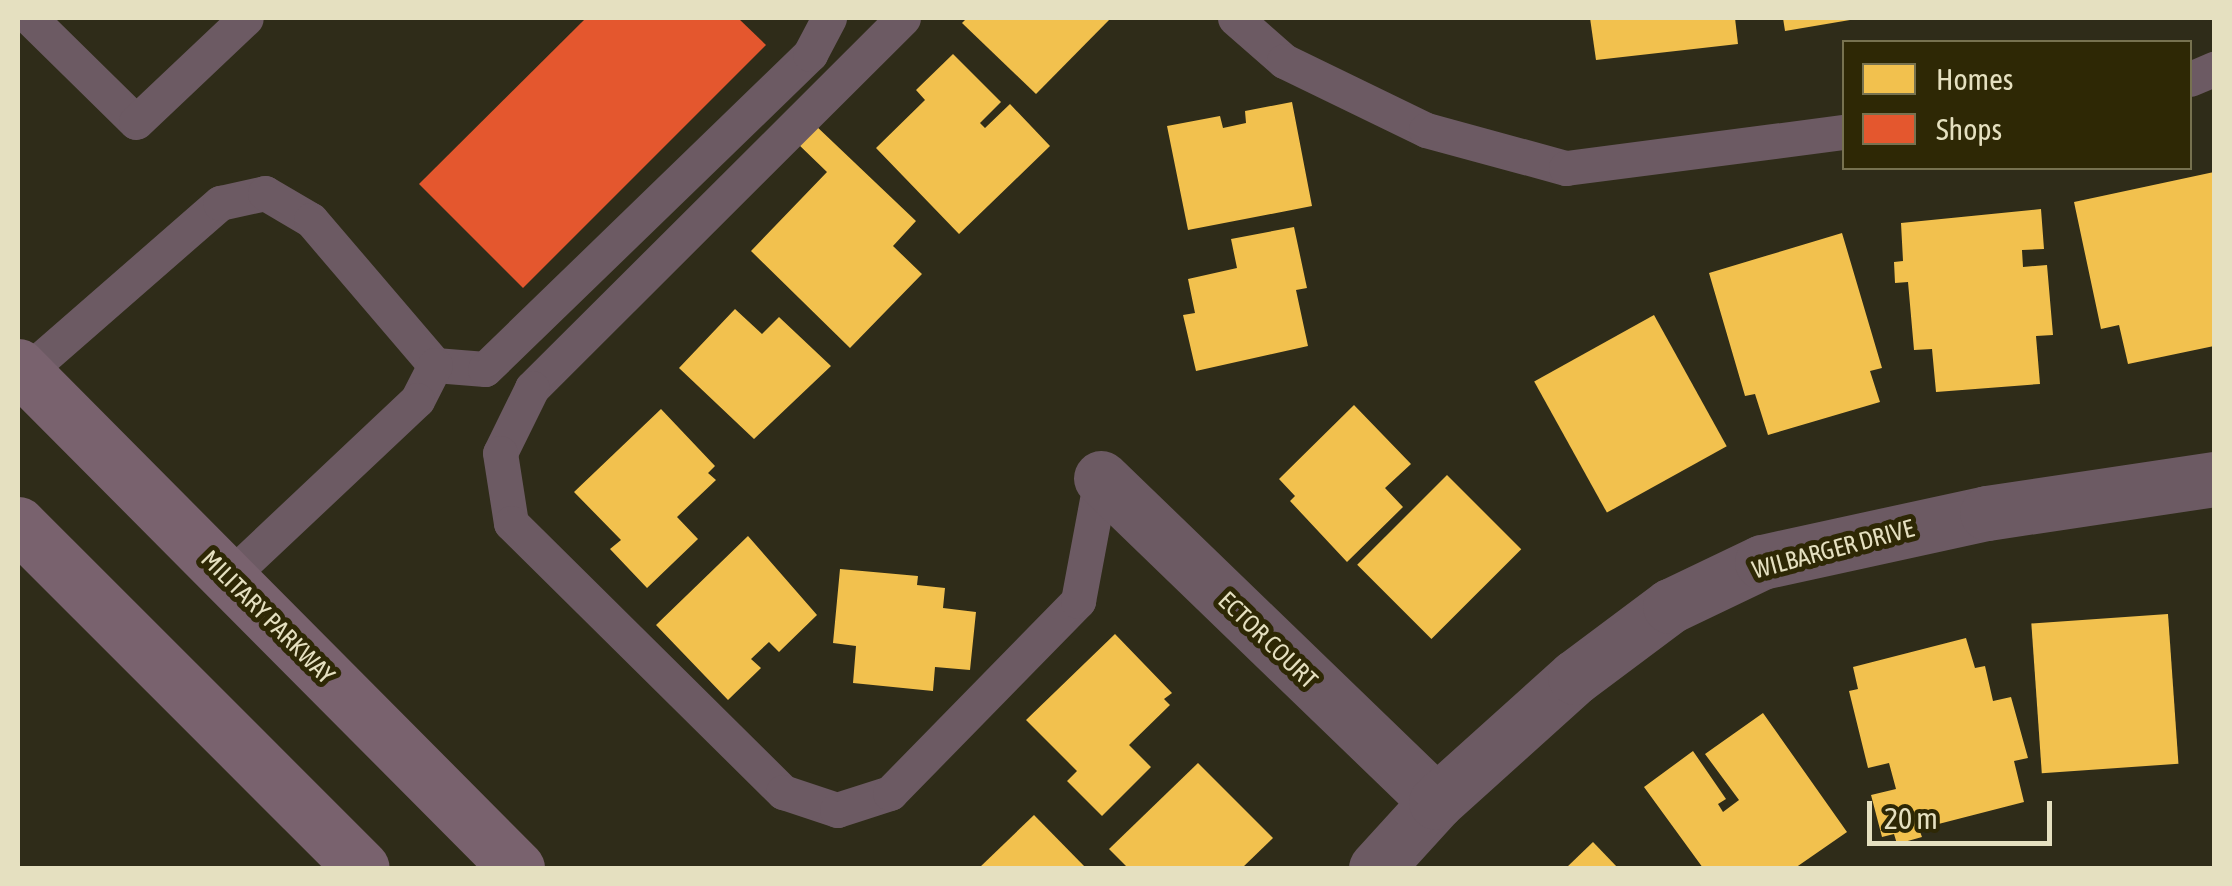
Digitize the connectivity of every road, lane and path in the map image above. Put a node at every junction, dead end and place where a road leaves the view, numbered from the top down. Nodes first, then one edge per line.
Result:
1 (30, 18) edge
2 (246, 18) edge
3 (829, 18) edge
4 (902, 18) edge
5 (1235, 18) edge
6 (1842, 132) edge
7 (436, 365) junction
8 (21, 370) edge
9 (1101, 478) joint
10 (2214, 479) edge
11 (18, 524) edge
12 (229, 578) junction
13 (1436, 802) junction
14 (362, 868) edge
15 (517, 868) edge
16 (1376, 868) edge

1 - 2 lane
3 - 7 lane
4 - 9 lane
5 - 6 lane
7 - 8 lane
7 - 12 lane
8 - 12 main road, MILITARY PARKWAY
9 - 13 street, ECTOR COURT
10 - 13 street, WILBARGER DRIVE
11 - 14 main road
12 - 15 main road, MILITARY PARKWAY
13 - 16 street, WILBARGER DRIVE

